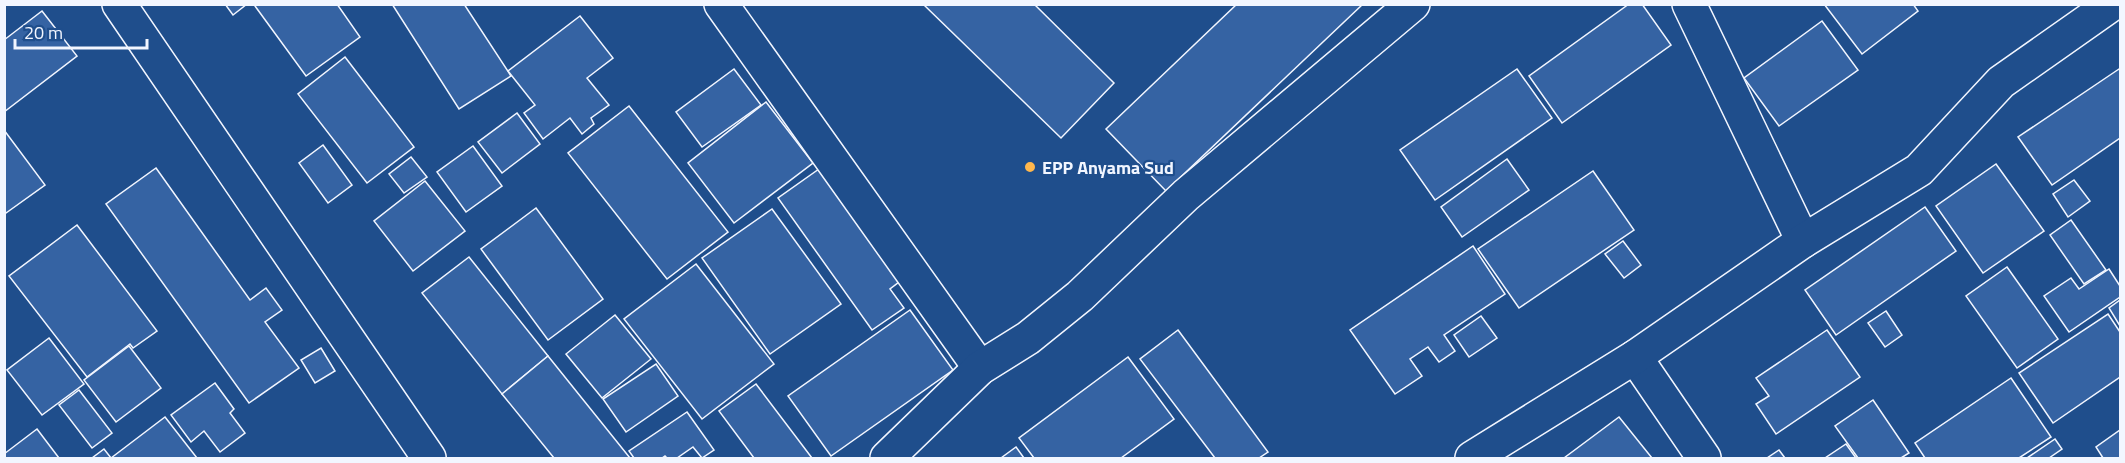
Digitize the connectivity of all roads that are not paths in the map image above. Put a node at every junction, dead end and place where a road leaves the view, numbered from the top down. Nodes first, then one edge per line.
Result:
1 (119, 4) edge
2 (721, 4) edge
3 (1413, 4) edge
4 (1689, 4) edge
5 (2112, 4) edge
6 (1803, 241) junction
7 (1635, 357) junction
8 (980, 368) junction
9 (429, 459) edge
10 (887, 459) edge
11 (1472, 459) edge
12 (1704, 459) edge

1 - 9 street
2 - 8 street
3 - 8 street
4 - 6 street
5 - 6 street
6 - 7 street
7 - 11 street
7 - 12 street
8 - 10 street

